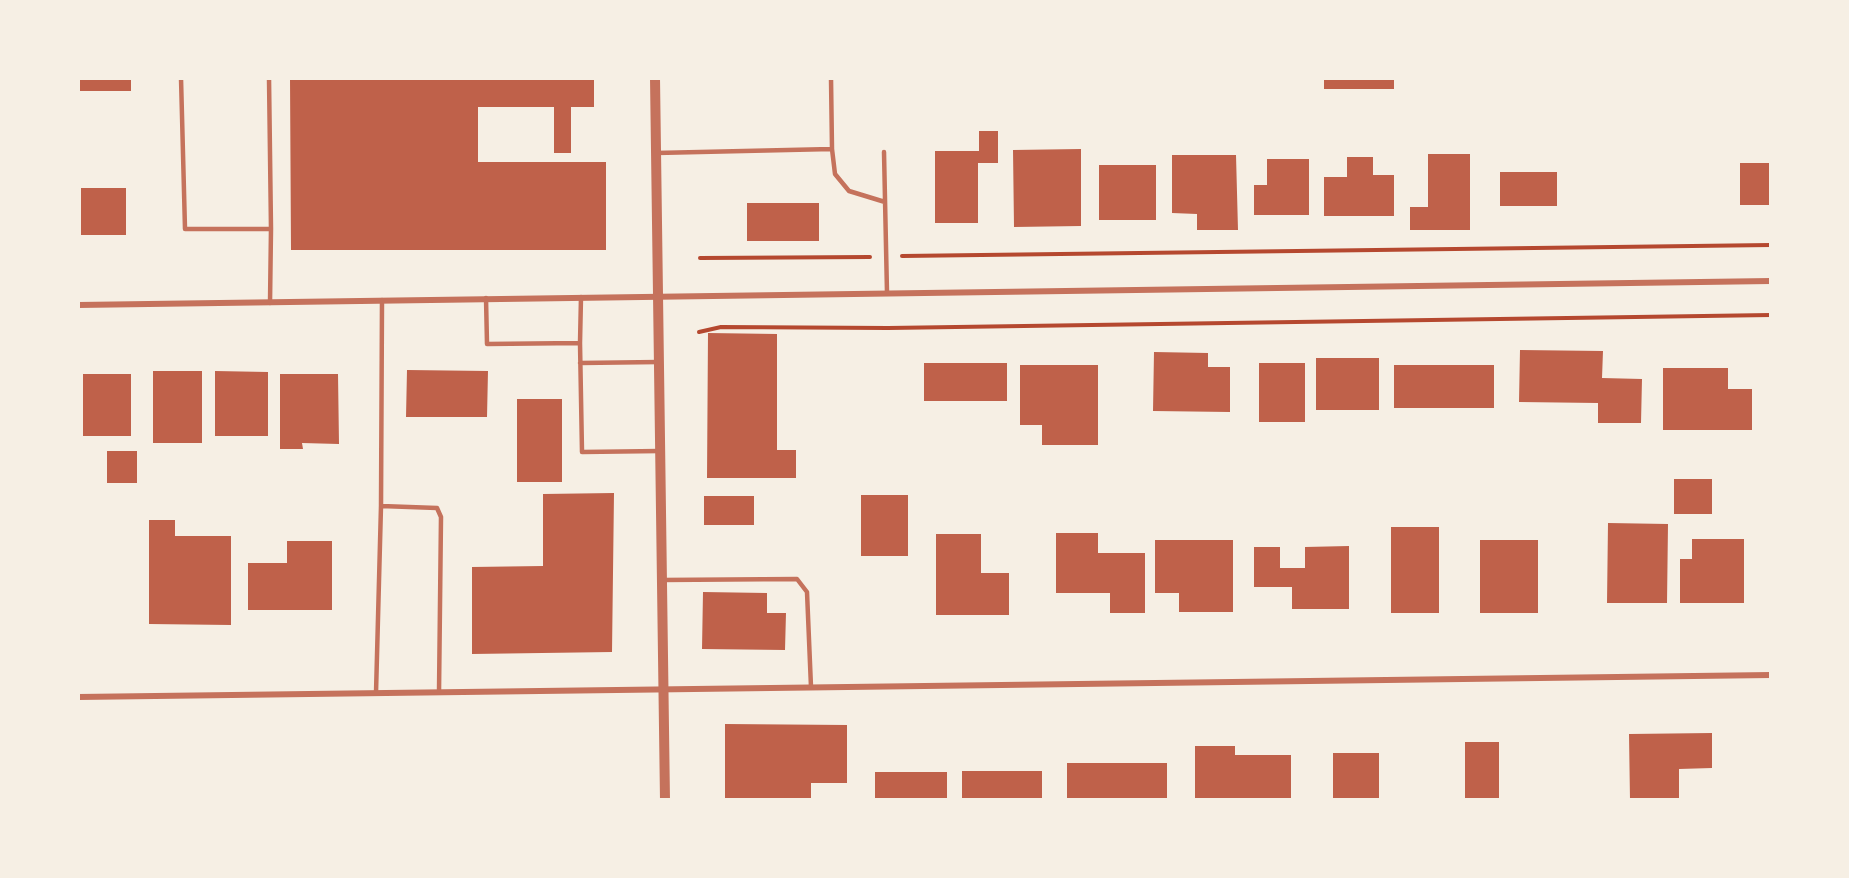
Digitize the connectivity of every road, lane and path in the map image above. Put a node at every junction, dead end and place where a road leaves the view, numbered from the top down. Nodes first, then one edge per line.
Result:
1 (181, 78) edge
2 (269, 78) edge
3 (655, 78) edge
4 (831, 78) edge
5 (832, 149) junction
6 (884, 152) dead end
7 (656, 153) junction
8 (885, 202) junction
9 (271, 229) junction
10 (1771, 244) edge
11 (886, 257) junction
12 (700, 258) dead end
13 (1771, 281) edge
14 (887, 293) junction
15 (581, 297) junction
16 (658, 297) junction
17 (486, 298) junction
18 (382, 300) junction
19 (270, 303) junction
20 (78, 305) edge
21 (1771, 315) edge
22 (699, 332) dead end
23 (580, 343) junction
24 (659, 362) junction
25 (580, 363) junction
26 (660, 451) junction
27 (381, 506) junction
28 (662, 580) junction
29 (1771, 675) edge
30 (811, 687) junction
31 (663, 688) junction
32 (439, 692) junction
33 (376, 693) junction
34 (78, 697) edge
35 (665, 800) edge

1 - 9 lane
2 - 9 lane
3 - 7 street
4 - 5 lane
5 - 7 lane
5 - 8 lane
6 - 8 lane
7 - 16 street
8 - 11 lane
9 - 19 lane
10 - 11 path
11 - 12 path
11 - 14 lane
13 - 14 street
14 - 16 street
15 - 16 street
15 - 17 street
15 - 23 lane
16 - 24 street
17 - 18 street
17 - 23 lane
18 - 19 street
18 - 27 lane
19 - 20 street
21 - 22 path
23 - 25 lane
24 - 25 lane
24 - 26 street
25 - 26 lane
26 - 28 street
27 - 32 lane
27 - 33 lane
28 - 30 lane
28 - 31 street
29 - 30 street
30 - 31 street
31 - 32 street
31 - 35 street
32 - 33 street
33 - 34 street

